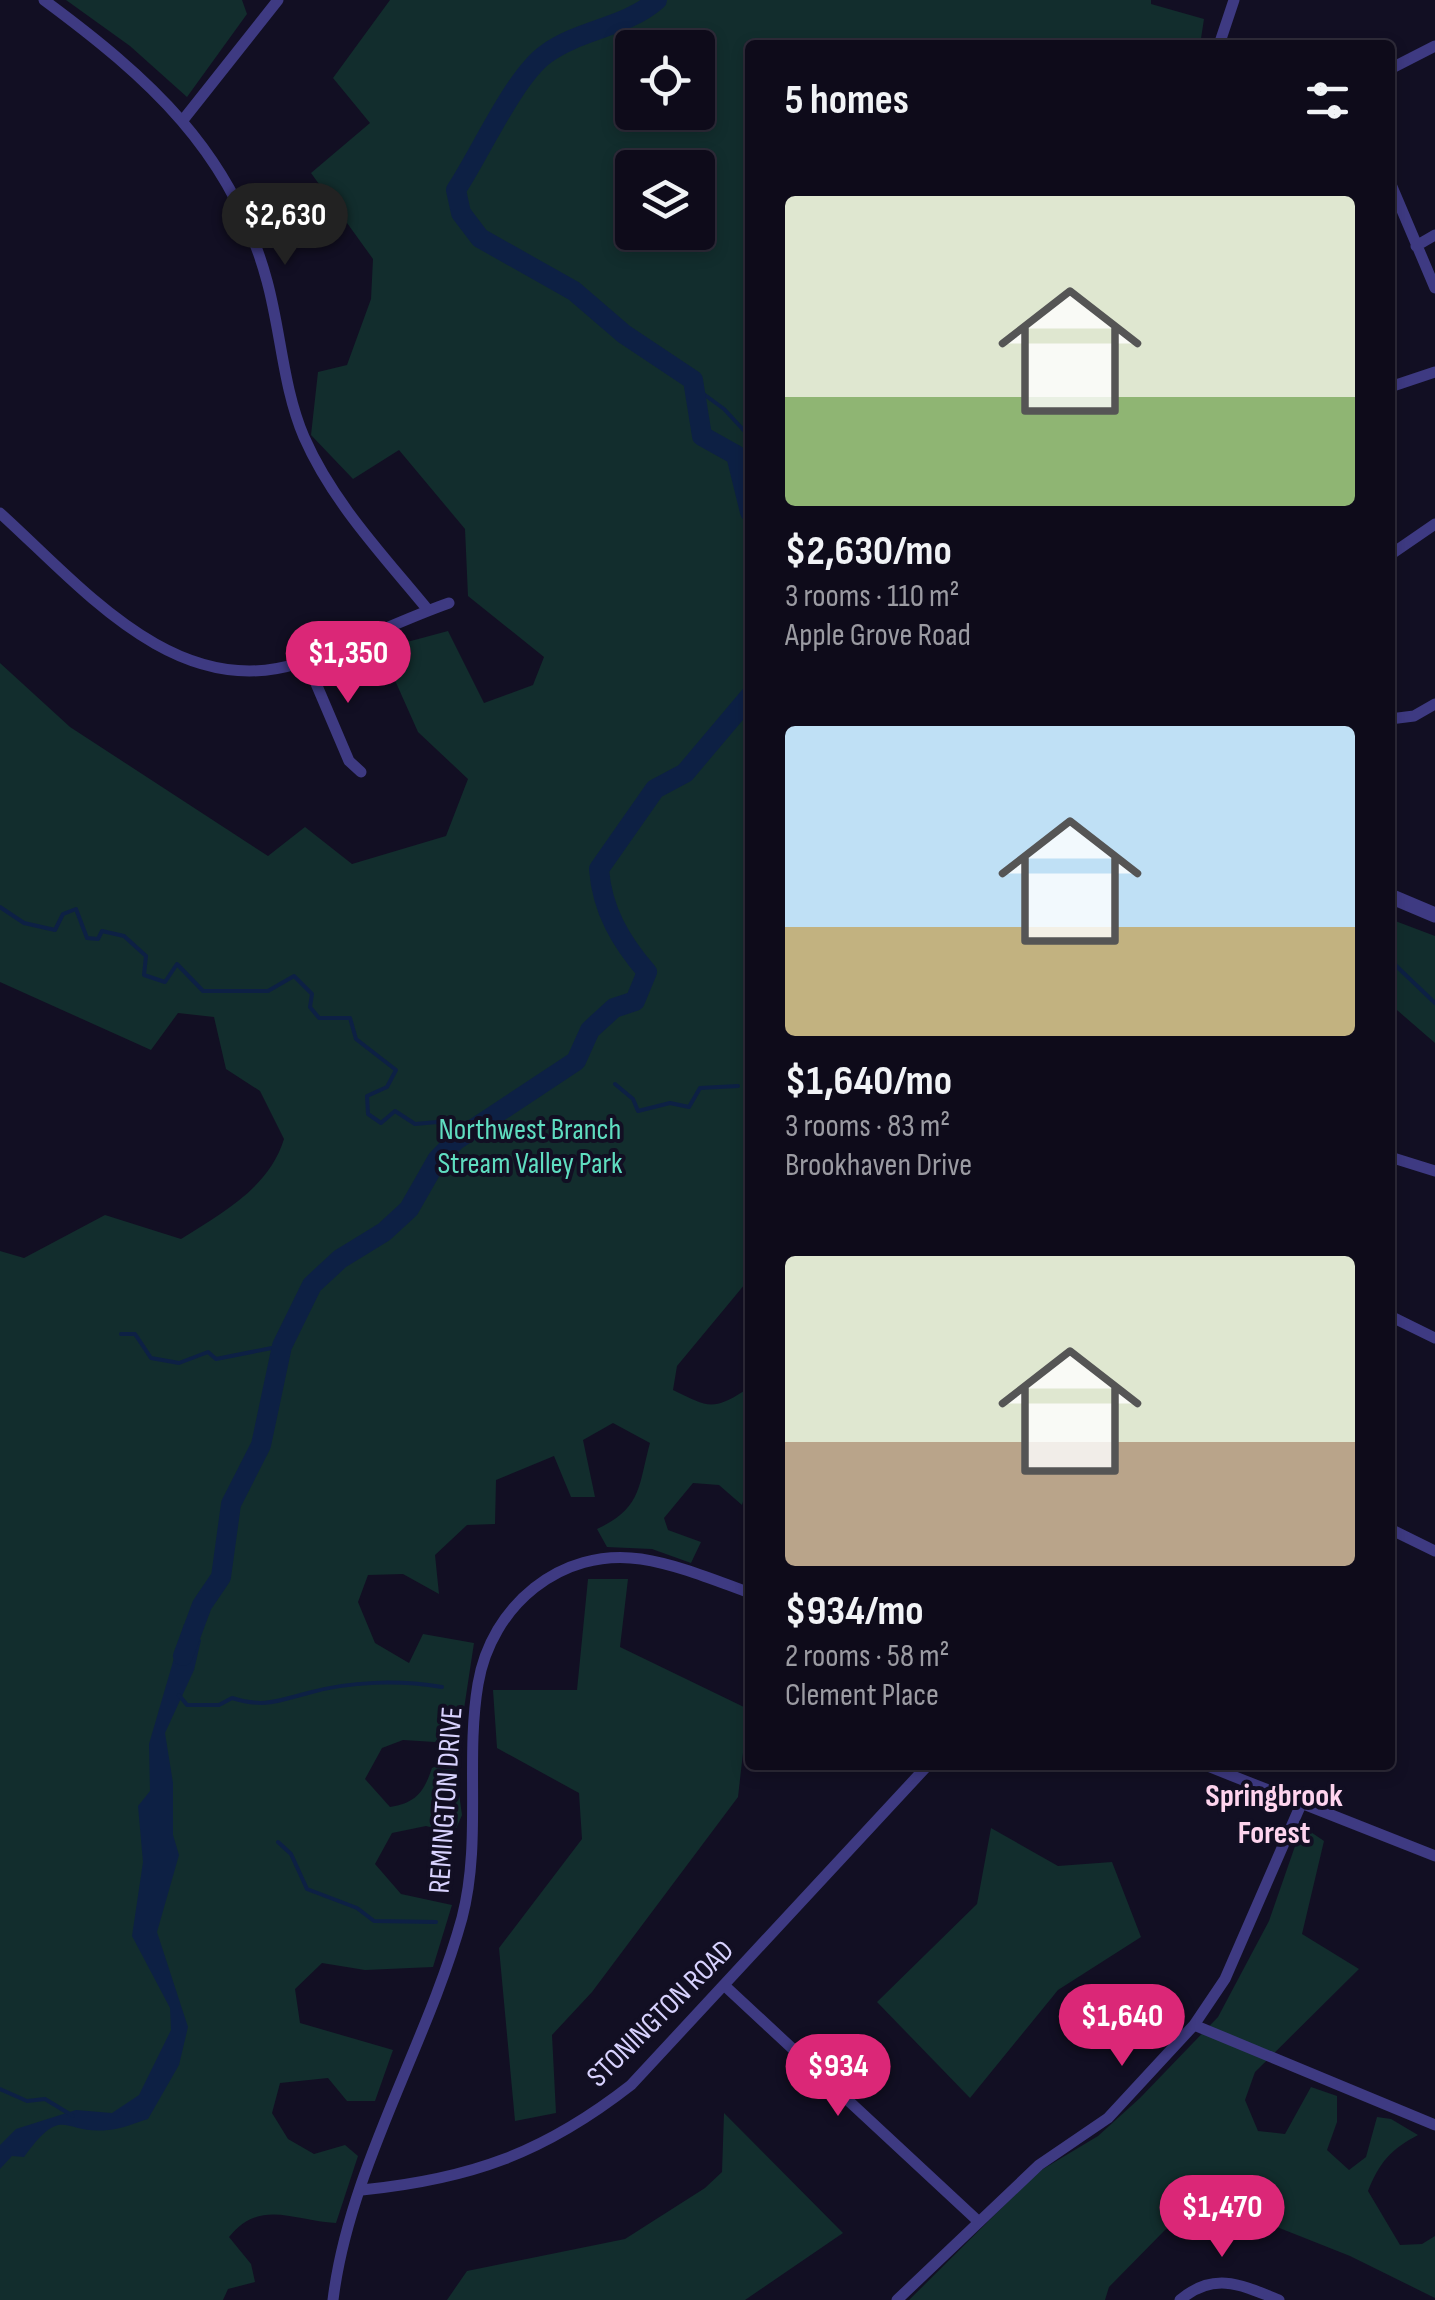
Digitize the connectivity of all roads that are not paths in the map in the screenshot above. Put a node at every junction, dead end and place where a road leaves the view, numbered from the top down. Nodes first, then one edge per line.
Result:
1 (44, 0) edge
2 (278, 0) edge
3 (1234, 0) edge
4 (1220, 40) edge
5 (1435, 46) edge
6 (1395, 66) edge
7 (182, 120) junction
8 (1395, 194) edge
9 (1435, 235) edge
10 (1416, 246) junction
11 (1435, 288) edge
12 (1435, 372) edge
13 (1395, 385) edge
14 (0, 513) edge
15 (1435, 524) edge
16 (1395, 552) edge
17 (449, 603) dead end
18 (428, 610) junction
19 (306, 660) junction
20 (1435, 704) edge
21 (1395, 718) edge
22 (361, 772) dead end
23 (1395, 898) edge
24 (1435, 915) edge
25 (1395, 1159) edge
26 (1435, 1171) edge
27 (1395, 1318) edge
28 (1435, 1338) edge
29 (1395, 1532) edge
30 (1435, 1552) edge
31 (745, 1592) edge
32 (923, 1770) edge
33 (1218, 1770) edge
34 (1302, 1802) junction
35 (1435, 1856) edge
36 (725, 1986) junction
37 (1194, 2025) junction
38 (1435, 2125) edge
39 (362, 2190) junction
40 (979, 2222) junction
41 (333, 2300) edge
42 (897, 2300) edge
43 (1180, 2300) edge
44 (1279, 2300) edge

1 - 7 street
2 - 7 street
3 - 4 street
5 - 6 street
7 - 18 street
8 - 10 street
9 - 10 street
10 - 11 street
12 - 13 street
14 - 19 street
15 - 16 street
17 - 18 street
18 - 19 street
19 - 22 street
20 - 21 street
23 - 24 street
25 - 26 street
27 - 28 street
29 - 30 street
31 - 39 street, REMINGTON DRIVE
32 - 36 street, STONINGTON ROAD
33 - 34 street
34 - 35 street
34 - 37 street
36 - 39 street, STONINGTON ROAD
36 - 40 street
37 - 38 street
37 - 40 street
39 - 41 street, REMINGTON DRIVE
40 - 42 street
43 - 44 street

